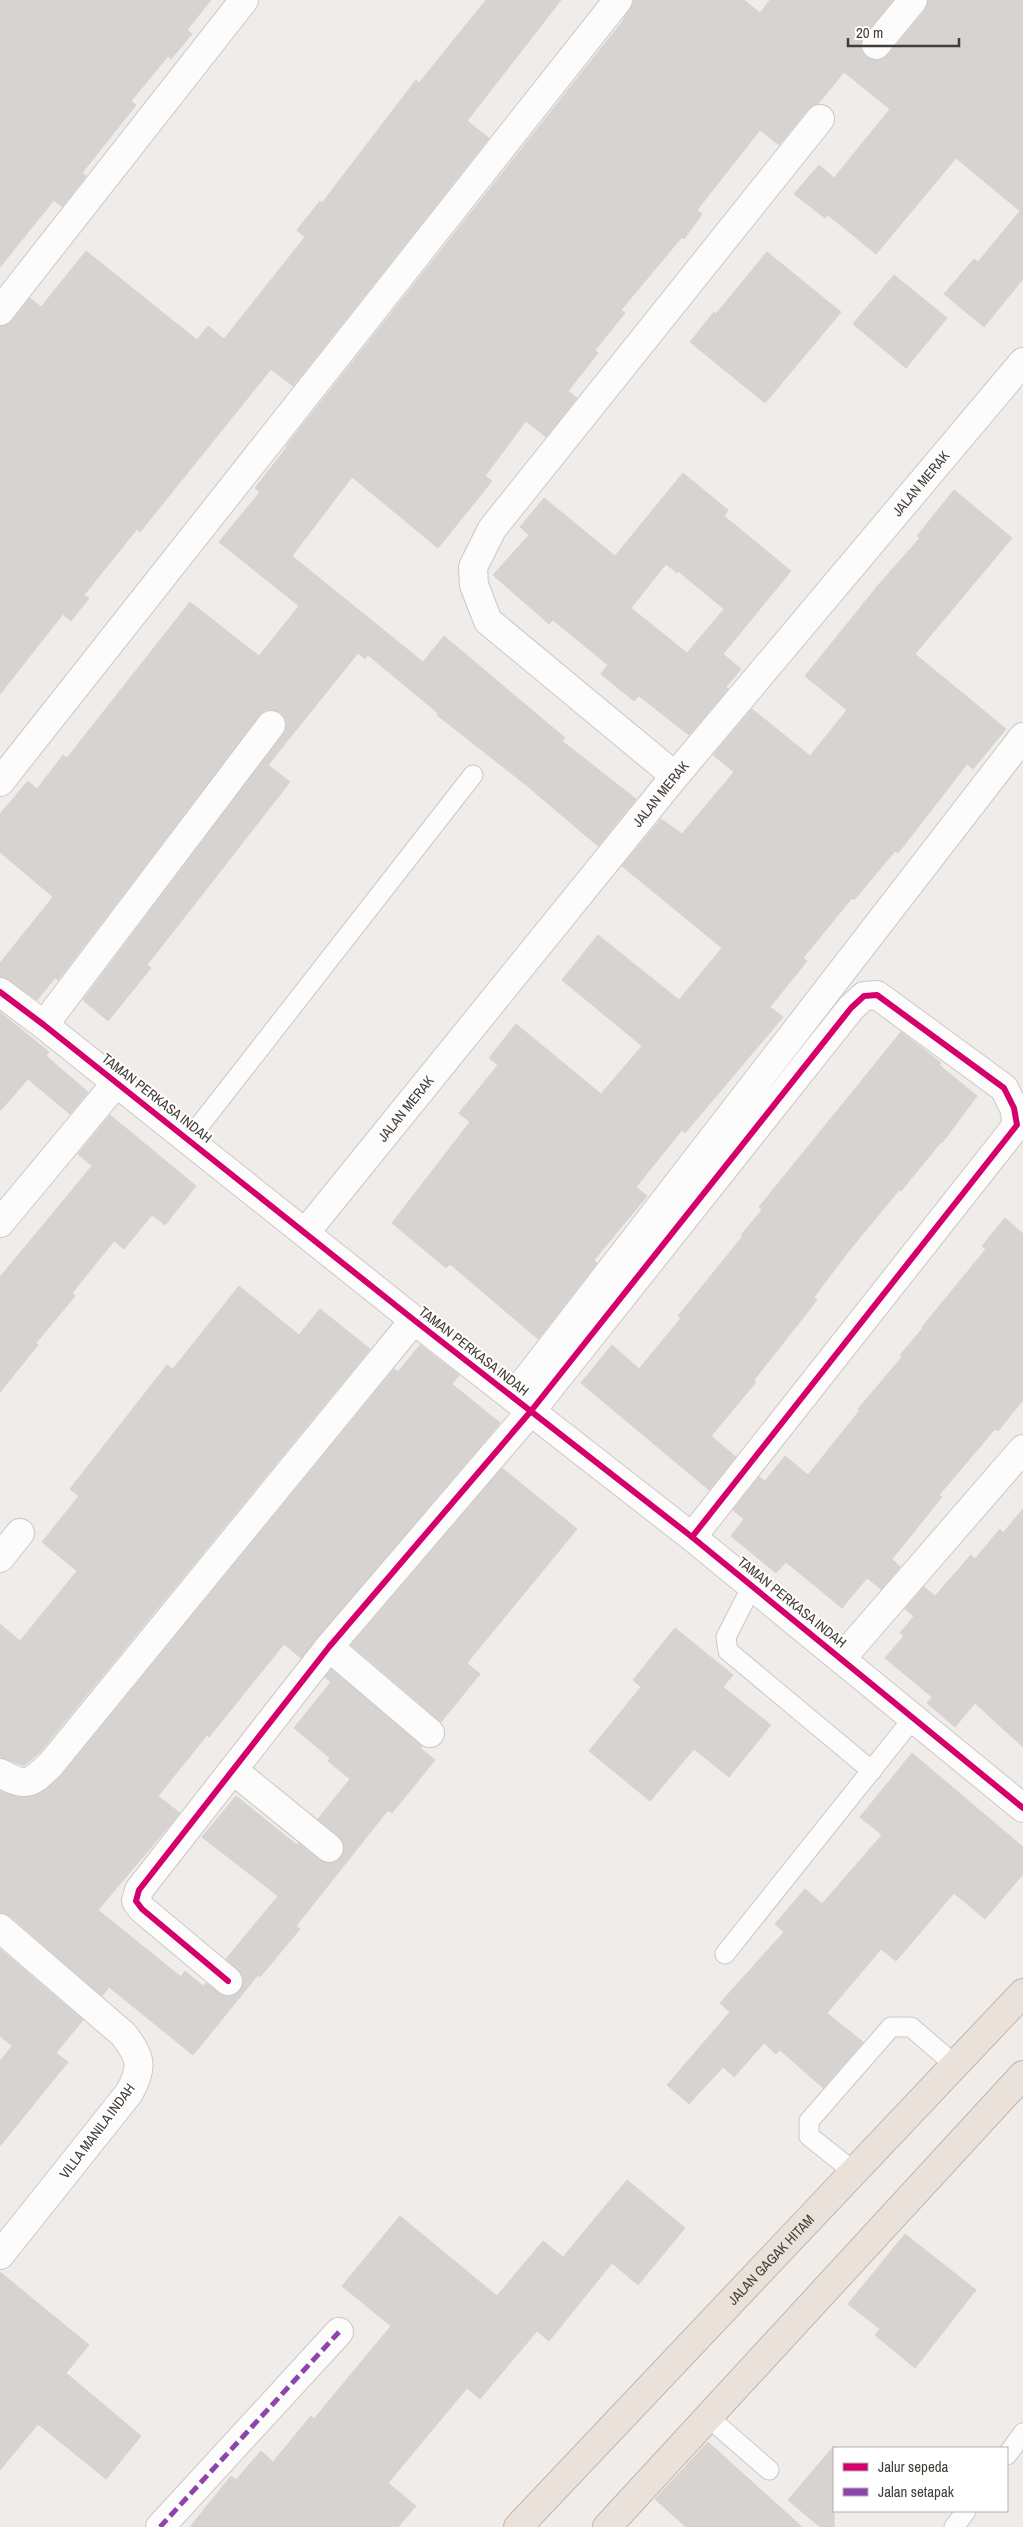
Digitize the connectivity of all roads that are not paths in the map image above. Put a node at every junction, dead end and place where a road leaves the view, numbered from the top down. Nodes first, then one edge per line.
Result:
1 (244, 0) edge
2 (618, 0) edge
3 (913, 0) edge
4 (876, 45) dead end
5 (820, 119) dead end
6 (0, 311) edge
7 (1023, 362) edge
8 (271, 725) dead end
9 (1023, 737) edge
10 (473, 775) dead end
11 (675, 776) junction
12 (0, 782) edge
13 (0, 992) edge
14 (44, 1024) junction
15 (117, 1082) junction
16 (189, 1140) junction
17 (0, 1223) edge
18 (306, 1233) junction
19 (414, 1320) junction
20 (522, 1404) junction
21 (1023, 1449) edge
22 (20, 1533) dead end
23 (692, 1537) junction
24 (0, 1558) edge
25 (752, 1586) junction
26 (329, 1648) junction
27 (841, 1659) junction
28 (914, 1717) junction
29 (430, 1733) dead end
30 (233, 1770) junction
31 (872, 1771) junction
32 (0, 1773) edge
33 (1023, 1808) edge
34 (329, 1848) dead end
35 (0, 1928) edge
36 (725, 1954) dead end
37 (228, 1981) dead end
38 (1023, 1994) edge
39 (955, 2065) junction
40 (1023, 2075) edge
41 (854, 2172) junction
42 (0, 2255) edge
43 (338, 2332) dead end
44 (707, 2416) junction
45 (1023, 2433) edge
46 (1008, 2454) edge
47 (769, 2470) dead end
48 (965, 2512) edge
49 (524, 2525) edge
50 (160, 2527) edge
51 (607, 2527) edge
52 (954, 2527) edge

1 - 6 street
2 - 12 street
3 - 4 street
5 - 11 street
7 - 11 street, JALAN MERAK
8 - 14 street
9 - 20 street
10 - 16 lane
11 - 18 street, JALAN MERAK
13 - 14 street, TAMAN PERKASA INDAH
14 - 15 street, TAMAN PERKASA INDAH
15 - 16 street, TAMAN PERKASA INDAH
15 - 17 street
16 - 18 street, TAMAN PERKASA INDAH
18 - 19 street, TAMAN PERKASA INDAH
19 - 20 street, TAMAN PERKASA INDAH
19 - 32 street
20 - 23 street, TAMAN PERKASA INDAH
20 - 23 street
20 - 26 street
21 - 27 street
22 - 24 street
23 - 25 street, TAMAN PERKASA INDAH
25 - 27 street, TAMAN PERKASA INDAH
25 - 31 lane
26 - 29 street
26 - 30 street
27 - 28 street, TAMAN PERKASA INDAH
28 - 31 lane
28 - 33 street, TAMAN PERKASA INDAH
30 - 34 street
30 - 37 street
31 - 36 lane
35 - 42 street, VILLA MANILA INDAH
38 - 39 highway, JALAN GAGAK HITAM
39 - 41 highway, JALAN GAGAK HITAM
39 - 41 lane
40 - 44 highway
41 - 49 highway, JALAN GAGAK HITAM
43 - 50 street
44 - 47 lane
44 - 51 highway
45 - 46 lane
48 - 52 lane

